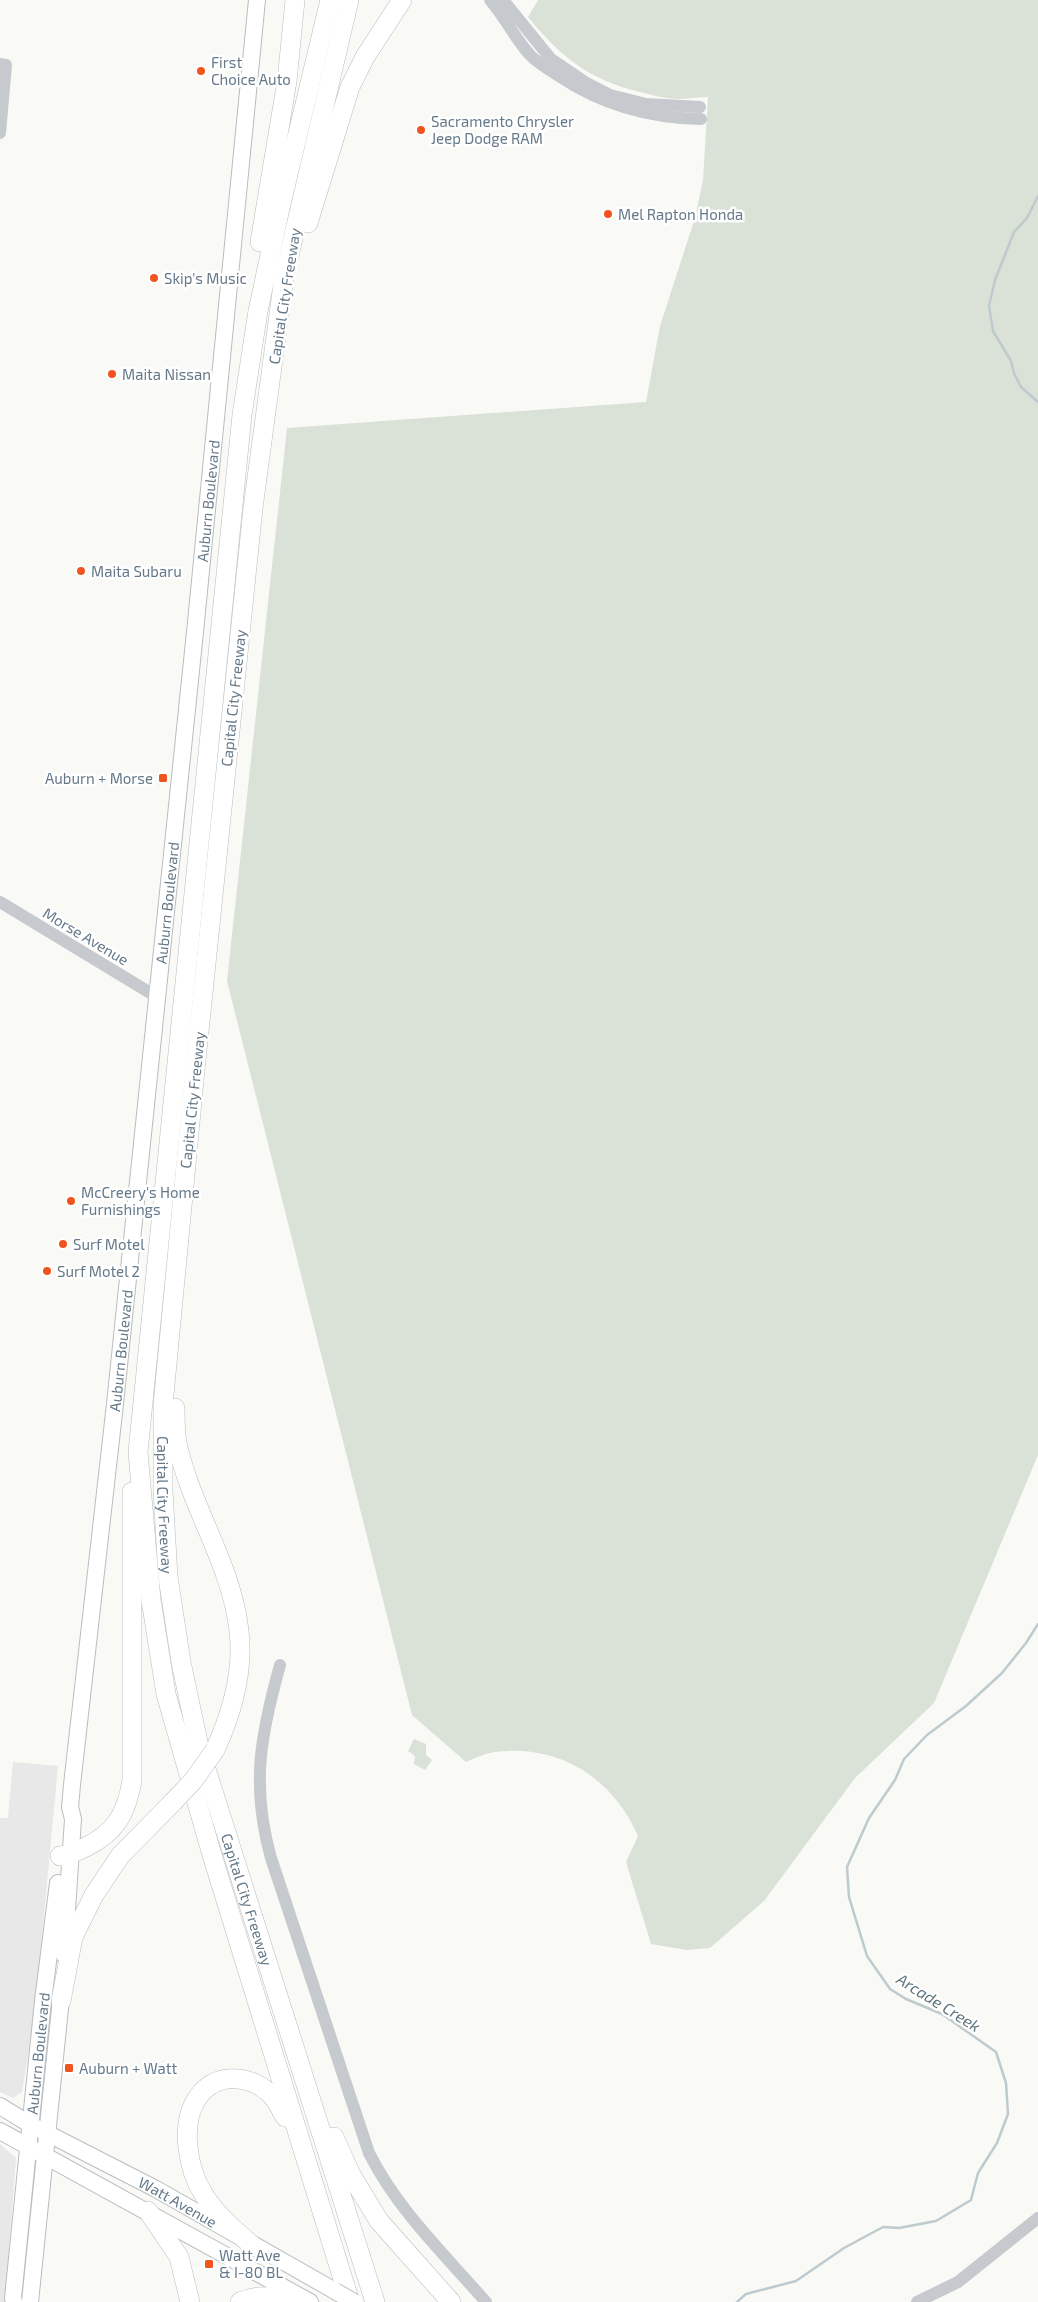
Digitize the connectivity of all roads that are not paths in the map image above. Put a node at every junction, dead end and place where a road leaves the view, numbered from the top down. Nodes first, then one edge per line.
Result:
1 (257, 0) edge
2 (295, 0) edge
3 (330, 0) edge
4 (349, 0) edge
5 (402, 0) edge
6 (490, 0) edge
7 (503, 0) edge
8 (0, 64) edge
9 (0, 133) edge
10 (284, 277) junction
11 (242, 415) junction
12 (0, 902) edge
13 (157, 997) junction
14 (176, 1266) junction
15 (138, 1452) junction
16 (280, 1665) dead end
17 (65, 1856) junction
18 (61, 2001) junction
19 (294, 2044) junction
20 (35, 2090) junction
21 (3, 2107) edge
22 (31, 2124) junction
23 (0, 2131) edge
24 (48, 2133) junction
25 (28, 2147) junction
26 (301, 2147) junction
27 (46, 2156) junction
28 (74, 2171) junction
29 (42, 2193) junction
30 (148, 2211) junction
31 (1038, 2218) edge
32 (254, 2247) junction
33 (344, 2295) edge
34 (14, 2302) edge
35 (30, 2302) edge
36 (190, 2302) edge
37 (240, 2302) edge
38 (290, 2302) edge
39 (310, 2302) edge
40 (354, 2302) edge
41 (375, 2302) edge
42 (451, 2302) edge
43 (486, 2302) edge
44 (917, 2302) edge

1 - 13 main road, Auburn Boulevard
2 - 11 highway
3 - 11 highway, Capital City Freeway
4 - 10 highway, Capital City Freeway
5 - 10 highway
6 - 7 street
8 - 9 street
10 - 14 highway, Capital City Freeway
11 - 15 highway, Capital City Freeway
12 - 13 street, Morse Avenue
13 - 17 main road, Auburn Boulevard
14 - 18 highway, bridge
14 - 19 highway, Capital City Freeway
15 - 17 highway
15 - 26 highway, Capital City Freeway
16 - 43 street
17 - 18 main road, Auburn Boulevard
17 - 20 main road, Auburn Boulevard
18 - 24 main road, Auburn Boulevard
19 - 41 highway, Capital City Freeway
19 - 42 highway
20 - 21 main road
20 - 22 main road, Auburn Boulevard
21 - 22 main road, Watt Avenue
22 - 24 main road, Watt Avenue
22 - 25 main road, Auburn Boulevard
23 - 25 main road, Watt Avenue
24 - 27 main road, Auburn Boulevard
24 - 32 main road, Watt Avenue
25 - 27 main road, Watt Avenue
25 - 34 main road, Auburn Boulevard
26 - 32 highway
26 - 33 highway, Capital City Freeway
27 - 28 main road, Watt Avenue
27 - 29 main road, Auburn Boulevard
28 - 29 main road
28 - 30 main road, Watt Avenue
29 - 35 main road, Auburn Boulevard
30 - 36 highway
30 - 39 main road, Watt Avenue
31 - 44 street
32 - 33 main road, Watt Avenue
33 - 40 main road, Watt Avenue, bridge
37 - 38 highway

